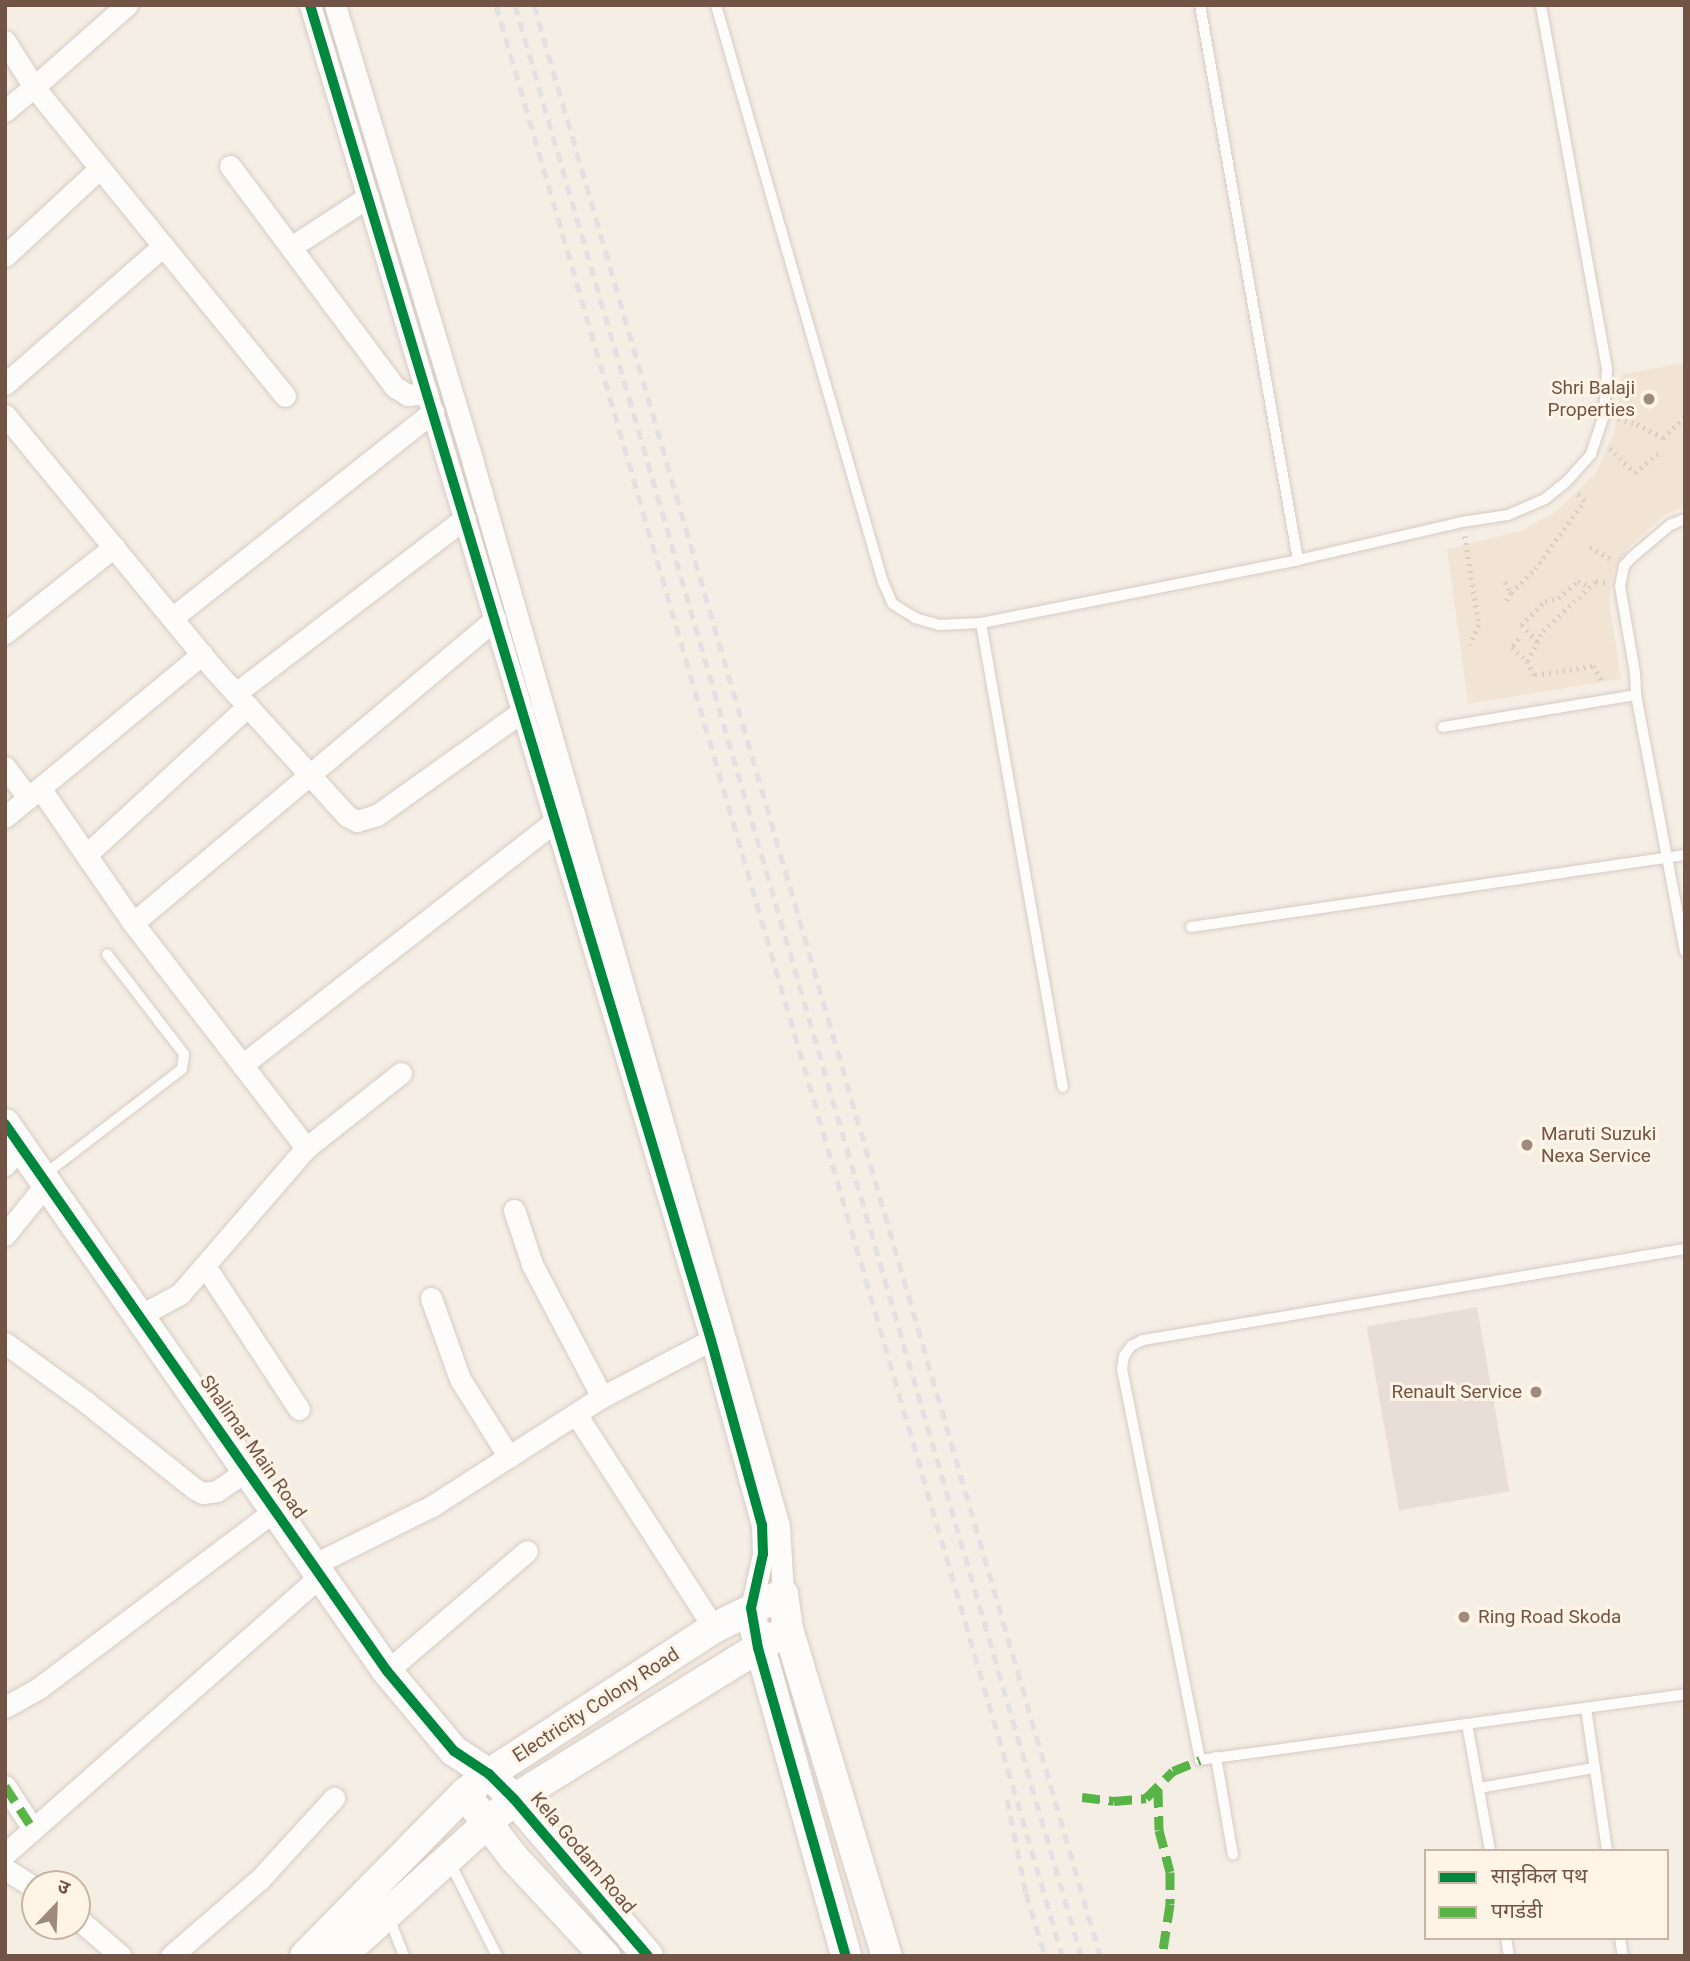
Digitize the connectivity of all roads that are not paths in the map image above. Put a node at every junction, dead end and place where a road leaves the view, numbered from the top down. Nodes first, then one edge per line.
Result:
1 (127, 5) edge
2 (310, 5) edge
3 (335, 5) edge
4 (716, 5) edge
5 (1200, 5) edge
6 (1541, 5) edge
7 (5, 41) edge
8 (34, 87) junction
9 (5, 111) edge
10 (230, 166) dead end
11 (100, 168) junction
12 (368, 197) junction
13 (163, 246) junction
14 (291, 247) junction
15 (5, 256) edge
16 (5, 384) edge
17 (285, 396) dead end
18 (430, 402) junction
19 (5, 415) edge
20 (465, 518) junction
21 (1685, 519) edge
22 (114, 547) junction
23 (1298, 560) junction
24 (172, 618) junction
25 (495, 619) junction
26 (981, 623) junction
27 (5, 632) edge
28 (202, 654) junction
29 (1636, 695) junction
30 (242, 700) junction
31 (523, 711) junction
32 (1443, 727) dead end
33 (5, 767) edge
34 (309, 775) junction
35 (34, 793) junction
36 (5, 817) edge
37 (554, 822) junction
38 (86, 855) junction
39 (1685, 855) edge
40 (1668, 858) junction
41 (133, 923) junction
42 (1191, 927) dead end
43 (1685, 951) edge
44 (107, 954) dead end
45 (242, 1065) junction
46 (401, 1073) dead end
47 (1063, 1087) dead end
48 (10, 1145) edge
49 (306, 1148) junction
50 (44, 1180) junction
51 (514, 1210) dead end
52 (5, 1235) edge
53 (1685, 1249) edge
54 (205, 1266) junction
55 (431, 1298) dead end
56 (139, 1316) junction
57 (711, 1340) junction
58 (5, 1343) edge
59 (602, 1396) junction
60 (299, 1409) dead end
61 (576, 1414) junction
62 (509, 1457) junction
63 (248, 1469) junction
64 (275, 1510) junction
65 (527, 1551) dead end
66 (317, 1570) junction
67 (783, 1594) junction
68 (751, 1608) junction
69 (714, 1628) junction
70 (788, 1629) junction
71 (758, 1648) junction
72 (387, 1671) junction
73 (1685, 1695) edge
74 (5, 1707) edge
75 (1586, 1708) junction
76 (1467, 1724) junction
77 (454, 1751) junction
78 (1216, 1757) junction
79 (1594, 1768) junction
80 (489, 1774) junction
81 (5, 1786) edge
82 (1479, 1788) junction
83 (465, 1793) junction
84 (334, 1797) dead end
85 (514, 1799) junction
86 (486, 1821) junction
87 (33, 1829) junction
88 (1490, 1849) edge
89 (1607, 1849) edge
90 (5, 1854) edge
91 (1233, 1856) dead end
92 (447, 1857) junction
93 (5, 1869) edge
94 (21, 1879) edge
95 (387, 1912) junction
96 (91, 1930) edge
97 (121, 1956) edge
98 (171, 1956) edge
99 (305, 1956) edge
100 (341, 1956) edge
101 (404, 1956) edge
102 (497, 1956) edge
103 (605, 1956) edge
104 (648, 1956) edge
105 (846, 1956) edge
106 (887, 1956) edge

1 - 8 street
2 - 12 street
3 - 67 street
4 - 26 lane
5 - 23 lane
6 - 23 lane
7 - 8 street
8 - 9 street
8 - 11 street
10 - 14 street
11 - 13 street
11 - 15 street
12 - 14 street
12 - 18 street
13 - 16 street
13 - 17 street
14 - 18 street
18 - 20 street
18 - 24 street
19 - 22 street
20 - 25 street
20 - 30 street
21 - 29 lane
22 - 24 street
22 - 27 street
23 - 26 lane
24 - 28 street
25 - 31 street
25 - 34 street
26 - 47 lane
28 - 30 street
28 - 35 street
29 - 32 lane
29 - 40 lane
30 - 34 street
30 - 38 street
31 - 34 street
31 - 37 street
33 - 35 street
34 - 41 street
35 - 36 street
35 - 38 street
37 - 45 street
37 - 57 street
38 - 41 street
39 - 40 lane
40 - 42 lane
40 - 43 lane
41 - 45 street
44 - 50 lane
45 - 49 street
46 - 49 street
48 - 50 street, Shalimar Main Road
49 - 54 street
50 - 52 street
50 - 56 street, Shalimar Main Road
51 - 59 street
53 - 78 lane
54 - 56 street
54 - 60 street
55 - 62 street
56 - 63 street, Shalimar Main Road
57 - 59 street
57 - 68 street
58 - 63 street
59 - 61 street
61 - 62 street
61 - 69 street
62 - 66 street
63 - 64 street, Shalimar Main Road
64 - 66 street, Shalimar Main Road
64 - 74 street
65 - 72 street
66 - 72 street, Shalimar Main Road
66 - 87 street
67 - 68 street, Electricity Colony Road
67 - 70 street
68 - 69 street, Electricity Colony Road
68 - 71 street
69 - 80 street, Electricity Colony Road
70 - 71 street, Electricity Colony Road
70 - 106 street
71 - 85 street, Electricity Colony Road
71 - 105 street
72 - 77 street, Shalimar Main Road
73 - 75 lane
75 - 76 lane
75 - 79 lane
76 - 78 lane
76 - 82 lane
77 - 80 street, Shalimar Main Road
77 - 83 street, Shalimar Main Road
78 - 91 lane
79 - 82 lane
79 - 89 lane
80 - 83 street, Electricity Colony Road
80 - 85 street, Kela Godam Road
81 - 87 street
82 - 88 lane
83 - 86 street
83 - 99 street, Electricity Colony Road
84 - 98 street
85 - 86 street, Electricity Colony Road
85 - 104 street, Kela Godam Road
86 - 92 street, Electricity Colony Road
86 - 103 street
87 - 90 street
92 - 95 street, Electricity Colony Road
92 - 102 lane
93 - 94 street
95 - 100 street, Electricity Colony Road
95 - 101 lane
96 - 97 street

